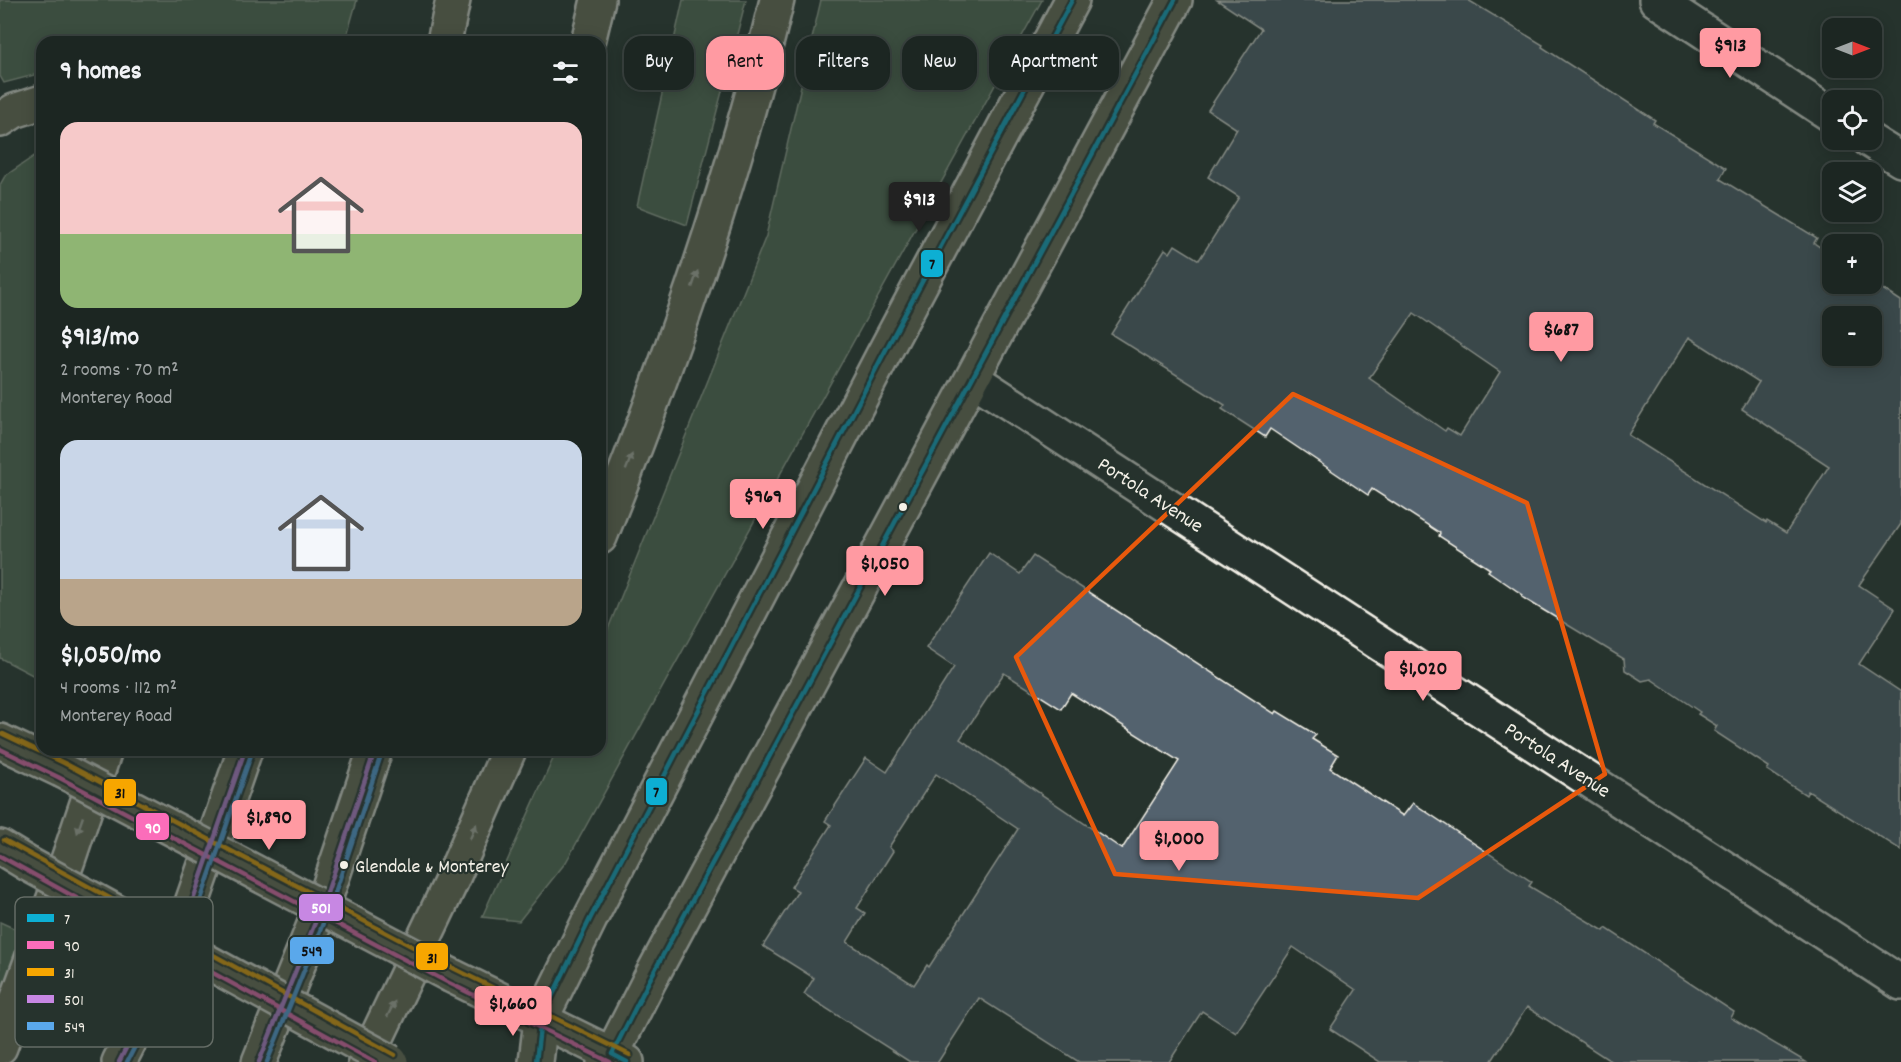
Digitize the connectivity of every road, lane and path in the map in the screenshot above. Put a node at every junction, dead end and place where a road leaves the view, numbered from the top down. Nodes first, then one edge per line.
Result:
1 (453, 0) edge
2 (598, 0) edge
3 (777, 0) edge
4 (1072, 0) edge
5 (1175, 0) edge
6 (1656, 0) edge
7 (445, 36) edge
8 (589, 36) edge
9 (36, 104) edge
10 (1822, 109) edge
11 (0, 120) edge
12 (1882, 148) edge
13 (1901, 160) edge
14 (973, 379) junction
15 (606, 521) edge
16 (0, 741) edge
17 (103, 756) edge
18 (243, 756) edge
19 (373, 756) edge
20 (506, 756) edge
21 (0, 848) edge
22 (54, 897) edge
23 (88, 897) edge
24 (194, 897) edge
25 (213, 965) edge
26 (1901, 983) edge
27 (15, 1006) edge
28 (541, 1019) junction
29 (0, 1047) edge
30 (127, 1047) edge
31 (614, 1059) edge
32 (119, 1062) edge
33 (259, 1062) edge
34 (365, 1062) edge
35 (391, 1062) edge
36 (536, 1062) edge

1 - 7 main road
2 - 8 main road
15 -> 3 main road
4 - 28 main road
5 - 14 main road
6 - 10 street
9 - 11 main road
12 - 13 street
14 - 26 street, Portola Avenue
14 - 31 main road
16 - 28 main road, bridge
17 -> 22 main road
18 - 24 main road
19 - 33 main road
34 -> 20 main road
21 - 23 main road, bridge
25 - 35 main road, bridge
27 -> 29 main road
28 - 31 main road
28 - 36 main road
30 - 32 main road

